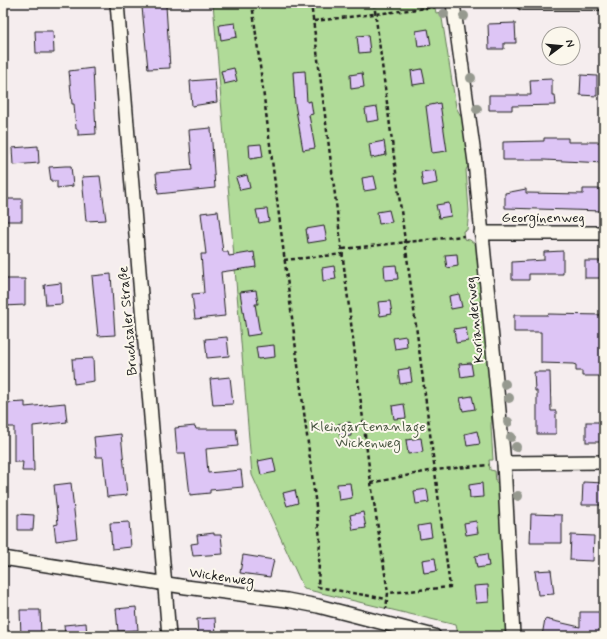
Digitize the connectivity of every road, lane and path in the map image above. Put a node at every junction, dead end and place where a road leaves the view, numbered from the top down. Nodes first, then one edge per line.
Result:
1 (117, 3) edge
2 (252, 3) edge
3 (311, 3) edge
4 (374, 3) edge
5 (453, 3) edge
6 (523, 3) edge
7 (604, 3) edge
8 (435, 7) dead end
9 (375, 15) junction
10 (314, 21) junction
11 (481, 233) junction
12 (604, 233) edge
13 (464, 236) dead end
14 (405, 242) junction
15 (343, 249) junction
16 (344, 254) junction
17 (284, 260) junction
18 (604, 462) edge
19 (504, 463) junction
20 (489, 464) dead end
21 (434, 470) junction
22 (371, 483) junction
23 (3, 558) edge
24 (165, 584) junction
25 (388, 593) junction
26 (387, 599) junction
27 (386, 609) dead end
28 (168, 636) edge
29 (434, 636) edge
30 (513, 636) edge

1 - 24 street, Bruchsaler Straße
2 - 17 path
3 - 10 path
4 - 9 path
5 - 11 street, Korianderweg
6 - 7 street
8 - 9 path
9 - 10 path
9 - 14 path
10 - 15 path
11 - 12 street, Georginenweg
11 - 19 street, Korianderweg
13 - 14 path
14 - 15 path
14 - 21 path
15 - 16 path
16 - 17 path
16 - 22 path
17 - 26 path
18 - 19 street
19 - 30 street, Korianderweg
20 - 21 path
21 - 22 path
21 - 25 path
22 - 25 path
23 - 24 street, Wickenweg
24 - 28 street, Bruchsaler Straße
24 - 29 street, Wickenweg
25 - 26 path
26 - 27 path

